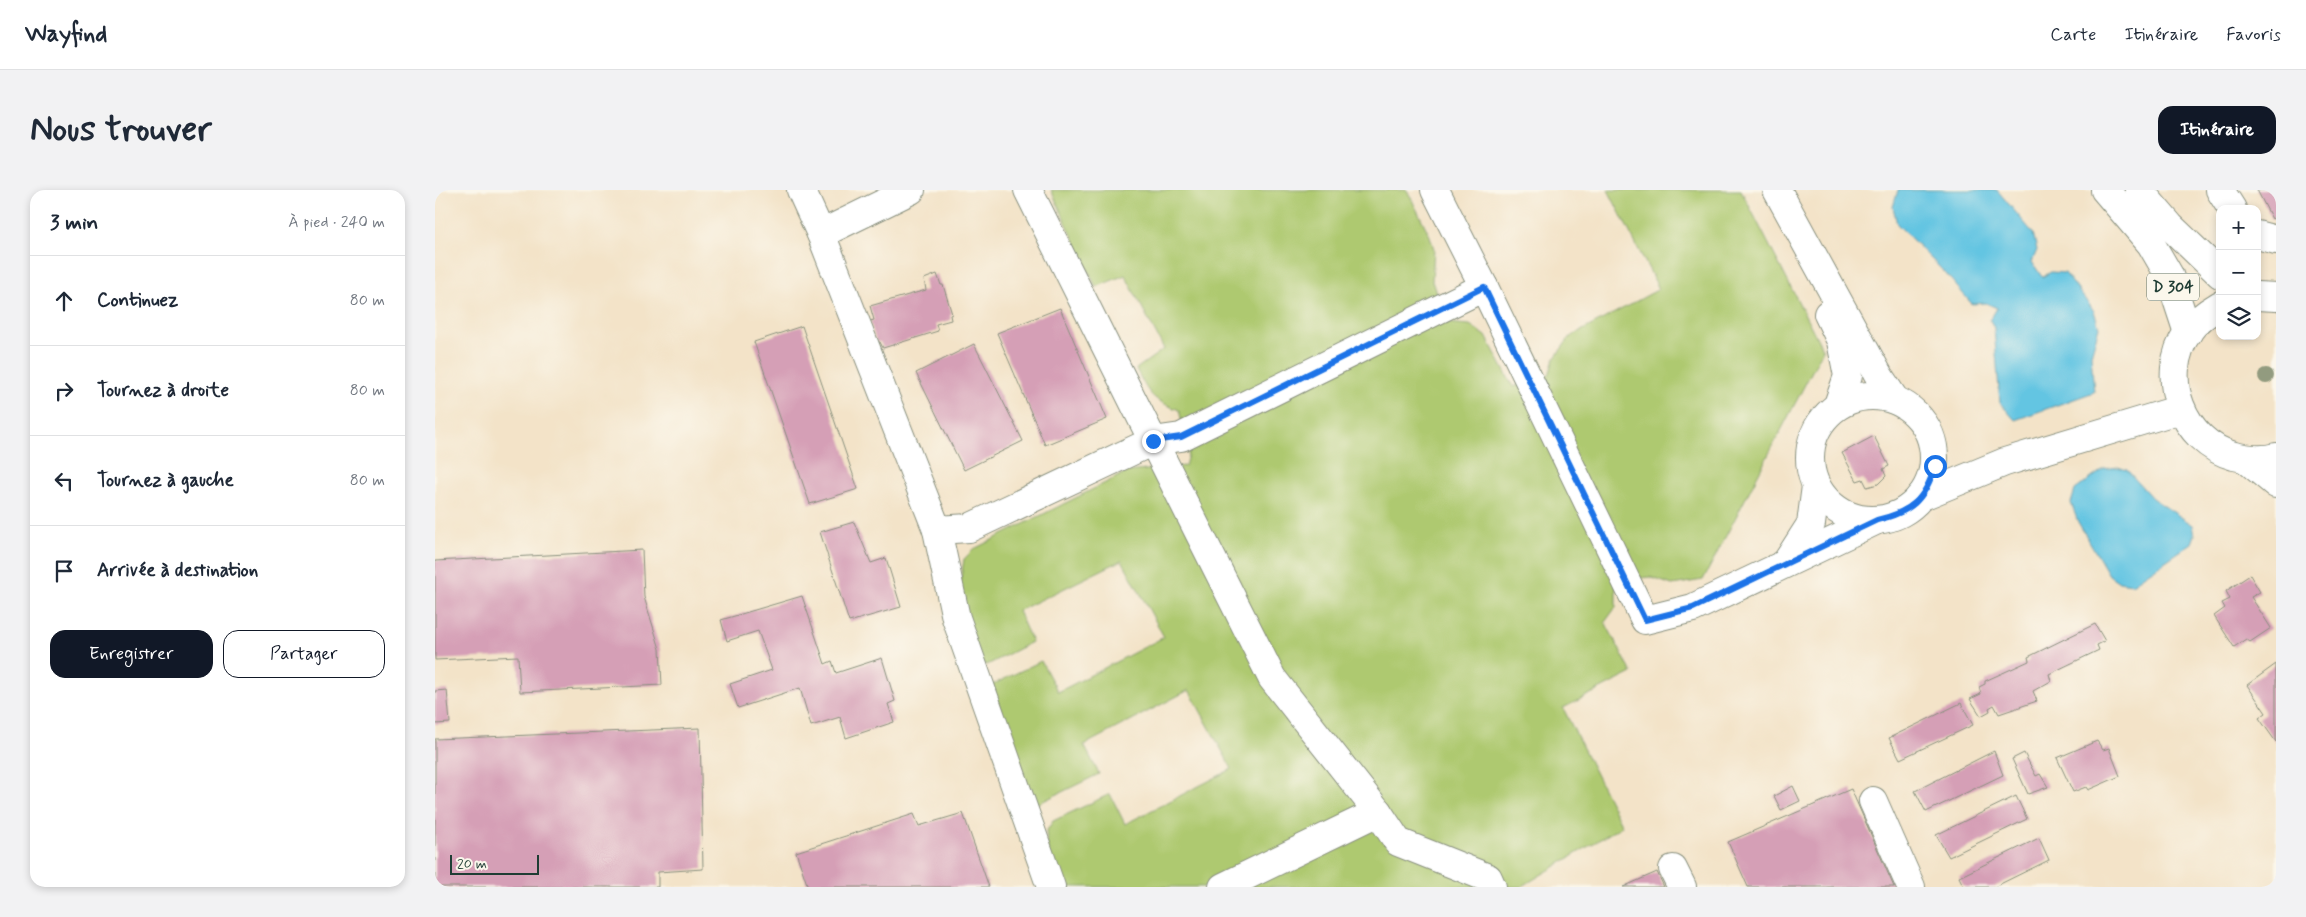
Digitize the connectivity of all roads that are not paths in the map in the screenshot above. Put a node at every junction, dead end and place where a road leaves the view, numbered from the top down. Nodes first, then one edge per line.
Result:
1 (801, 190) edge
2 (911, 190) edge
3 (1028, 190) edge
4 (1435, 190) edge
5 (2105, 190) edge
6 (2139, 190) edge
7 (2221, 190) edge
8 (1779, 194) edge
9 (2230, 205) edge
10 (821, 234) junction
11 (2261, 236) edge
12 (2276, 240) edge
13 (2216, 270) edge
14 (1484, 287) junction
15 (2261, 296) edge
16 (2276, 297) edge
17 (2216, 307) edge
18 (2188, 332) junction
19 (1895, 400) junction
20 (1838, 405) junction
21 (2181, 409) junction
22 (1153, 441) junction
23 (2276, 457) edge
24 (2247, 459) junction
25 (2276, 484) edge
26 (1816, 486) junction
27 (1920, 497) junction
28 (1877, 520) junction
29 (937, 530) junction
30 (1786, 562) junction
31 (1873, 801) dead end
32 (1378, 812) junction
33 (1051, 887) edge
34 (1223, 887) edge
35 (1492, 887) edge
36 (1911, 887) edge

1 - 10 main road
2 - 10 main road
3 - 22 main road
4 - 14 main road
5 - 18 main road, D 304
6 - 13 main road, D 304
7 - 9 main road
8 - 19 main road
8 - 20 main road
10 - 29 main road
11 - 12 main road
14 - 22 main road
14 - 30 main road
15 - 16 main road
17 - 18 main road
18 - 21 main road
19 - 20 main road
19 - 27 main road
20 - 26 main road
21 - 24 main road
21 - 27 main road
22 - 29 main road
22 - 32 main road
23 - 24 main road
24 - 25 main road
26 - 28 main road
26 - 30 main road
27 - 28 main road
28 - 30 main road
29 - 33 main road
31 - 36 main road
32 - 34 main road
32 - 35 main road

